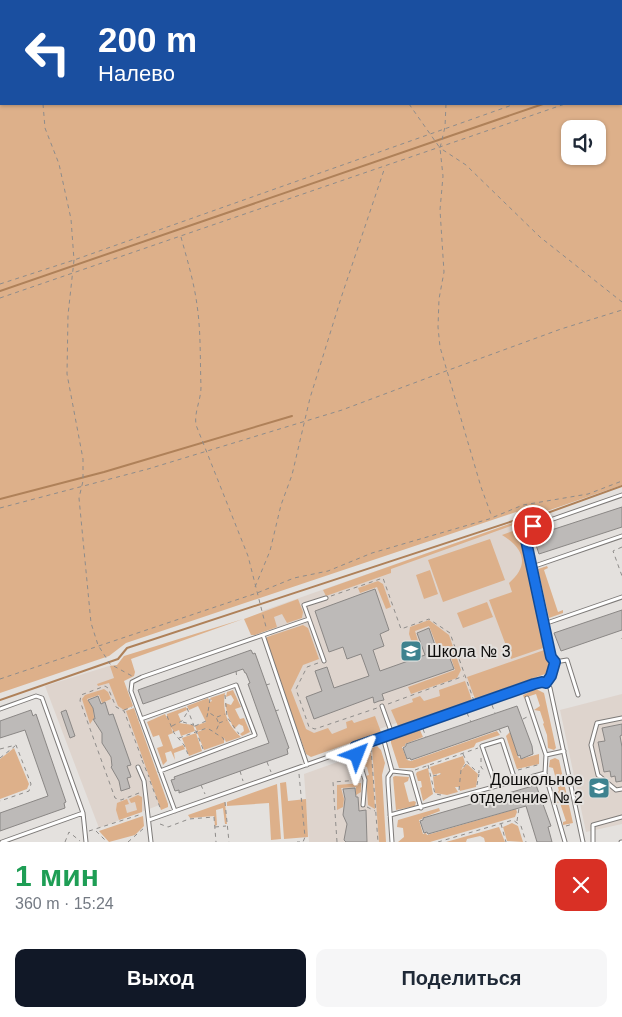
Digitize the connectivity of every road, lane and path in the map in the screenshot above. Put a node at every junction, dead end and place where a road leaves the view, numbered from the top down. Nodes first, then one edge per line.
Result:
1 (43, 105) edge
2 (410, 105) edge
3 (446, 105) edge
4 (512, 105) edge
5 (561, 105) edge
6 (445, 127) junction
7 (428, 133) junction
8 (440, 148) junction
9 (385, 166) junction
10 (181, 236) junction
11 (74, 260) junction
12 (72, 273) junction
13 (0, 284) edge
14 (0, 298) edge
15 (622, 302) edge
16 (622, 310) edge
17 (446, 370) junction
18 (304, 422) junction
19 (206, 451) junction
20 (622, 480) edge
21 (81, 486) junction
22 (622, 495) edge
23 (0, 508) edge
24 (492, 517) junction
25 (622, 536) edge
26 (622, 547) edge
27 (532, 567) junction
28 (622, 576) edge
29 (255, 587) junction
30 (257, 593) junction
31 (622, 597) edge
32 (326, 598) joint
33 (308, 619) junction
34 (544, 624) junction
35 (264, 635) junction
36 (98, 645) junction
37 (324, 660) joint
38 (555, 662) junction
39 (236, 671) dead end
40 (465, 676) junction
41 (0, 679) edge
42 (136, 679) junction
43 (237, 679) dead end
44 (273, 683) dead end
45 (546, 683) junction
46 (266, 685) dead end
47 (226, 692) dead end
48 (578, 695) dead end
49 (209, 698) dead end
50 (527, 698) dead end
51 (474, 700) dead end
52 (492, 704) dead end
53 (136, 706) junction
54 (186, 706) dead end
55 (382, 706) junction
56 (0, 709) edge
57 (282, 709) dead end
58 (124, 711) junction
59 (188, 711) junction
60 (276, 711) dead end
61 (208, 712) junction
62 (467, 712) dead end
63 (226, 713) junction
64 (495, 713) dead end
65 (166, 714) dead end
66 (216, 717) junction
67 (530, 717) dead end
68 (141, 718) junction
69 (622, 718) edge
70 (523, 719) dead end
71 (228, 720) junction
72 (182, 722) junction
73 (470, 722) dead end
74 (219, 724) junction
75 (194, 725) junction
76 (171, 726) junction
77 (423, 728) dead end
78 (500, 729) dead end
79 (196, 732) junction
80 (215, 733) junction
81 (392, 734) junction
82 (502, 735) dead end
83 (241, 736) dead end
84 (383, 737) junction
85 (426, 737) dead end
86 (178, 738) junction
87 (225, 742) dead end
88 (16, 745) junction
89 (184, 745) dead end
90 (482, 746) junction
91 (355, 747) junction
92 (371, 747) dead end
93 (0, 750) edge
94 (203, 751) dead end
95 (564, 751) junction
96 (463, 753) junction
97 (480, 754) dead end
98 (546, 755) junction
99 (0, 758) edge
100 (142, 759) junction
101 (267, 762) dead end
102 (467, 763) junction
103 (540, 764) dead end
104 (307, 765) junction
105 (138, 766) joint
106 (428, 766) junction
107 (481, 769) junction
108 (240, 771) dead end
109 (392, 771) junction
110 (476, 771) junction
111 (160, 772) junction
112 (271, 772) dead end
113 (512, 772) junction
114 (411, 773) junction
115 (479, 773) junction
116 (545, 773) junction
117 (299, 774) dead end
118 (441, 774) dead end
119 (488, 776) dead end
120 (432, 777) junction
121 (365, 780) junction
122 (515, 780) junction
123 (244, 782) dead end
124 (529, 783) dead end
125 (544, 784) dead end
126 (201, 785) dead end
127 (496, 786) junction
128 (455, 788) dead end
129 (477, 788) dead end
130 (459, 789) junction
131 (622, 789) edge
132 (145, 791) junction
133 (487, 793) dead end
134 (460, 794) dead end
135 (205, 795) dead end
136 (448, 796) dead end
137 (488, 798) dead end
138 (0, 801) edge
139 (224, 802) dead end
140 (363, 805) joint
141 (421, 808) junction
142 (519, 808) dead end
143 (161, 811) dead end
144 (175, 811) junction
145 (375, 811) junction
146 (83, 813) junction
147 (144, 814) dead end
148 (187, 814) dead end
149 (390, 815) junction
150 (622, 817) edge
151 (189, 819) junction
152 (149, 820) junction
153 (517, 821) junction
154 (160, 824) dead end
155 (175, 824) junction
156 (501, 824) junction
157 (573, 824) dead end
158 (227, 826) junction
159 (563, 826) dead end
160 (145, 827) dead end
161 (175, 827) dead end
162 (215, 827) junction
163 (96, 830) junction
164 (88, 832) dead end
165 (2, 842) edge
166 (65, 842) edge
167 (81, 842) edge
168 (86, 842) edge
169 (107, 842) edge
170 (128, 842) edge
171 (151, 842) edge
172 (216, 842) edge
173 (229, 842) edge
174 (303, 842) edge
175 (337, 842) edge
176 (378, 842) edge
177 (392, 842) edge
178 (438, 842) edge
179 (506, 842) edge
180 (526, 842) edge
181 (565, 842) edge
182 (583, 842) edge
183 (593, 842) edge

1 - 11 path
2 - 7 path
3 - 6 path
4 - 6 path
5 - 8 path
6 - 7 path
6 - 8 path
7 - 8 path
7 - 11 path
8 - 9 path
8 - 15 path
8 - 17 path
9 - 10 path
9 - 18 path
10 - 12 path
10 - 19 path
11 - 12 path
11 - 13 path
12 - 14 path
12 - 21 path
16 - 17 path
17 - 18 path
17 - 24 path
18 - 19 path
18 - 29 path
19 - 21 path
19 - 29 path
20 - 24 path
21 - 23 path
21 - 36 path
22 - 27 lane
24 - 30 path
25 - 27 lane
26 - 28 path
27 - 34 lane
29 - 30 path
30 - 35 path
30 - 36 path
31 - 34 lane
32 - 33 lane
32 - 40 path
33 - 35 lane
33 - 37 lane
34 - 38 lane
35 - 42 lane
35 - 104 lane
36 - 41 path
36 - 42 path
37 - 55 path
38 - 45 lane
38 - 48 lane
39 - 43 path
40 - 51 path
40 - 55 path
42 - 53 lane
44 - 46 path
45 - 81 lane
45 - 95 lane
47 - 63 path
49 - 61 path
50 - 98 lane
52 - 64 path
53 - 58 path
53 - 68 lane
54 - 59 path
55 - 81 lane
56 - 146 lane
57 - 60 path
58 - 100 path
58 - 132 path
59 - 72 path
59 - 75 path
61 - 66 path
61 - 75 path
62 - 73 path
63 - 66 path
63 - 71 path
65 - 76 path
66 - 74 path
67 - 70 path
68 - 111 lane
68 - 111 lane
69 - 131 lane
71 - 74 path
71 - 83 path
72 - 75 path
72 - 76 path
74 - 80 path
75 - 79 path
76 - 86 path
77 - 85 path
78 - 82 path
79 - 80 path
79 - 86 path
79 - 94 path
80 - 87 path
81 - 84 lane
84 - 91 lane
84 - 109 lane
86 - 89 path
88 - 93 path
88 - 99 path
88 - 138 path
90 - 96 path
90 - 113 lane
90 - 127 lane
91 - 104 lane
91 - 121 lane
92 - 145 path
95 - 98 lane
95 - 182 lane
96 - 102 path
96 - 106 path
97 - 107 path
98 - 116 lane
100 - 105 path
100 - 143 path
101 - 112 path
102 - 110 path
102 - 130 path
103 - 113 path
104 - 144 lane
105 - 132 lane
106 - 114 path
106 - 120 path
107 - 110 path
107 - 115 path
107 - 119 path
108 - 123 path
109 - 114 lane
109 - 149 lane
110 - 115 path
111 - 144 lane
113 - 122 lane
114 - 141 lane
115 - 129 path
116 - 122 lane
116 - 181 lane
117 - 174 path
118 - 120 path
120 - 136 path
121 - 140 lane
121 - 175 path
122 - 127 lane
124 - 125 path
126 - 135 path
127 - 141 lane
128 - 130 path
130 - 134 path
132 - 152 lane
133 - 137 path
139 - 158 path
140 - 145 path
141 - 149 lane
142 - 153 path
144 - 152 lane
145 - 176 path
146 - 165 lane
146 - 168 lane
147 - 163 path
148 - 151 path
149 - 177 lane
150 - 183 lane
151 - 155 path
151 - 162 path
152 - 171 lane
153 - 156 path
153 - 180 path
154 - 155 path
155 - 161 path
156 - 178 path
156 - 179 path
157 - 159 path
158 - 162 path
158 - 173 path
160 - 170 path
162 - 172 path
163 - 164 path
163 - 169 path
166 - 167 path

